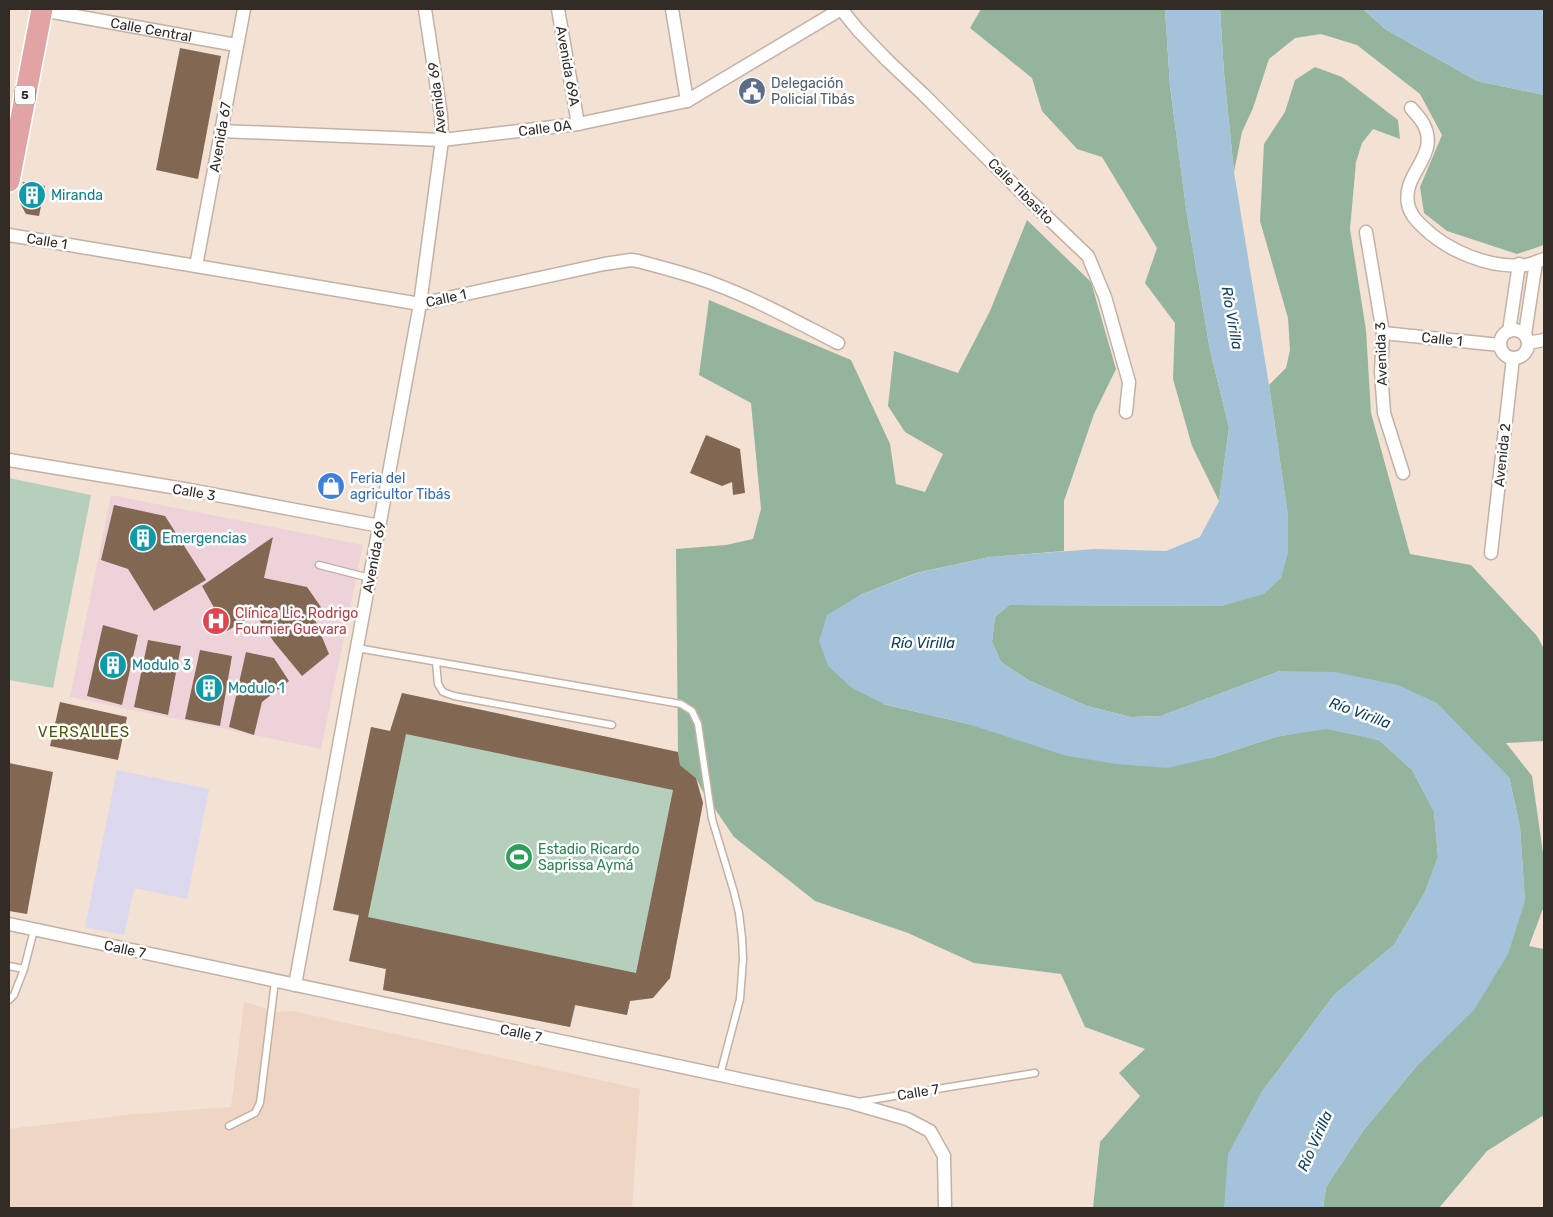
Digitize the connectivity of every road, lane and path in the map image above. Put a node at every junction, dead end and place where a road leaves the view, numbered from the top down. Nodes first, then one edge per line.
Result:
1 (40, 9) edge
2 (244, 9) edge
3 (425, 9) edge
4 (558, 9) edge
5 (672, 9) edge
6 (841, 9) edge
7 (236, 45) junction
8 (687, 101) junction
9 (1411, 108) dead end
10 (578, 124) junction
11 (222, 131) junction
12 (442, 140) junction
13 (9, 181) edge
14 (1366, 232) dead end
15 (9, 235) edge
16 (1540, 260) edge
17 (1519, 264) junction
18 (196, 266) junction
19 (420, 304) junction
20 (1509, 330) junction
21 (1383, 333) junction
22 (1527, 339) junction
23 (1544, 340) edge
24 (838, 344) dead end
25 (1500, 345) junction
26 (1513, 358) junction
27 (1126, 412) dead end
28 (9, 460) edge
29 (1403, 473) dead end
30 (380, 526) junction
31 (1491, 553) dead end
32 (319, 565) dead end
33 (370, 578) junction
34 (357, 648) junction
35 (436, 662) junction
36 (612, 725) dead end
37 (9, 924) edge
38 (34, 930) junction
39 (9, 966) edge
40 (24, 969) junction
41 (274, 981) junction
42 (295, 985) junction
43 (9, 1000) edge
44 (1035, 1073) dead end
45 (720, 1076) junction
46 (852, 1103) junction
47 (229, 1126) dead end
48 (945, 1208) edge

1 - 7 street, Calle Central
1 - 13 main road, 5
2 - 7 street, Avenida 67
3 - 12 street, Avenida 69
4 - 10 street, Avenida 69A
5 - 8 street
6 - 8 street, Calle 0A
6 - 27 street, Calle Tibasito
7 - 11 street, Avenida 67
8 - 10 street, Calle 0A
9 - 17 street
10 - 12 street, Calle 0A
11 - 12 street, Calle 0A
11 - 18 street, Avenida 67
12 - 19 street, Avenida 69
14 - 21 street, Avenida 3
15 - 18 street, Calle 1
16 - 17 street
16 - 22 street
17 - 20 street
18 - 19 street, Calle 1
19 - 24 street, Calle 1
19 - 30 street, Avenida 69
20 - 22 street
20 - 25 street
21 - 25 street, Calle 1
21 - 29 street, Avenida 3
22 - 23 street
22 - 26 street
25 - 26 street
26 - 31 street, Avenida 2
28 - 30 street, Calle 3
30 - 33 street, Avenida 69
32 - 33 lane
33 - 34 street, Avenida 69
34 - 35 lane
34 - 42 street, Avenida 69
35 - 36 lane
35 - 45 lane
37 - 38 street, Calle 7
38 - 40 lane
38 - 41 street, Calle 7
39 - 40 lane
40 - 43 lane
41 - 42 street, Calle 7
41 - 47 lane
42 - 45 street, Calle 7
44 - 46 lane, Calle 7
45 - 46 street, Calle 7
46 - 48 street

